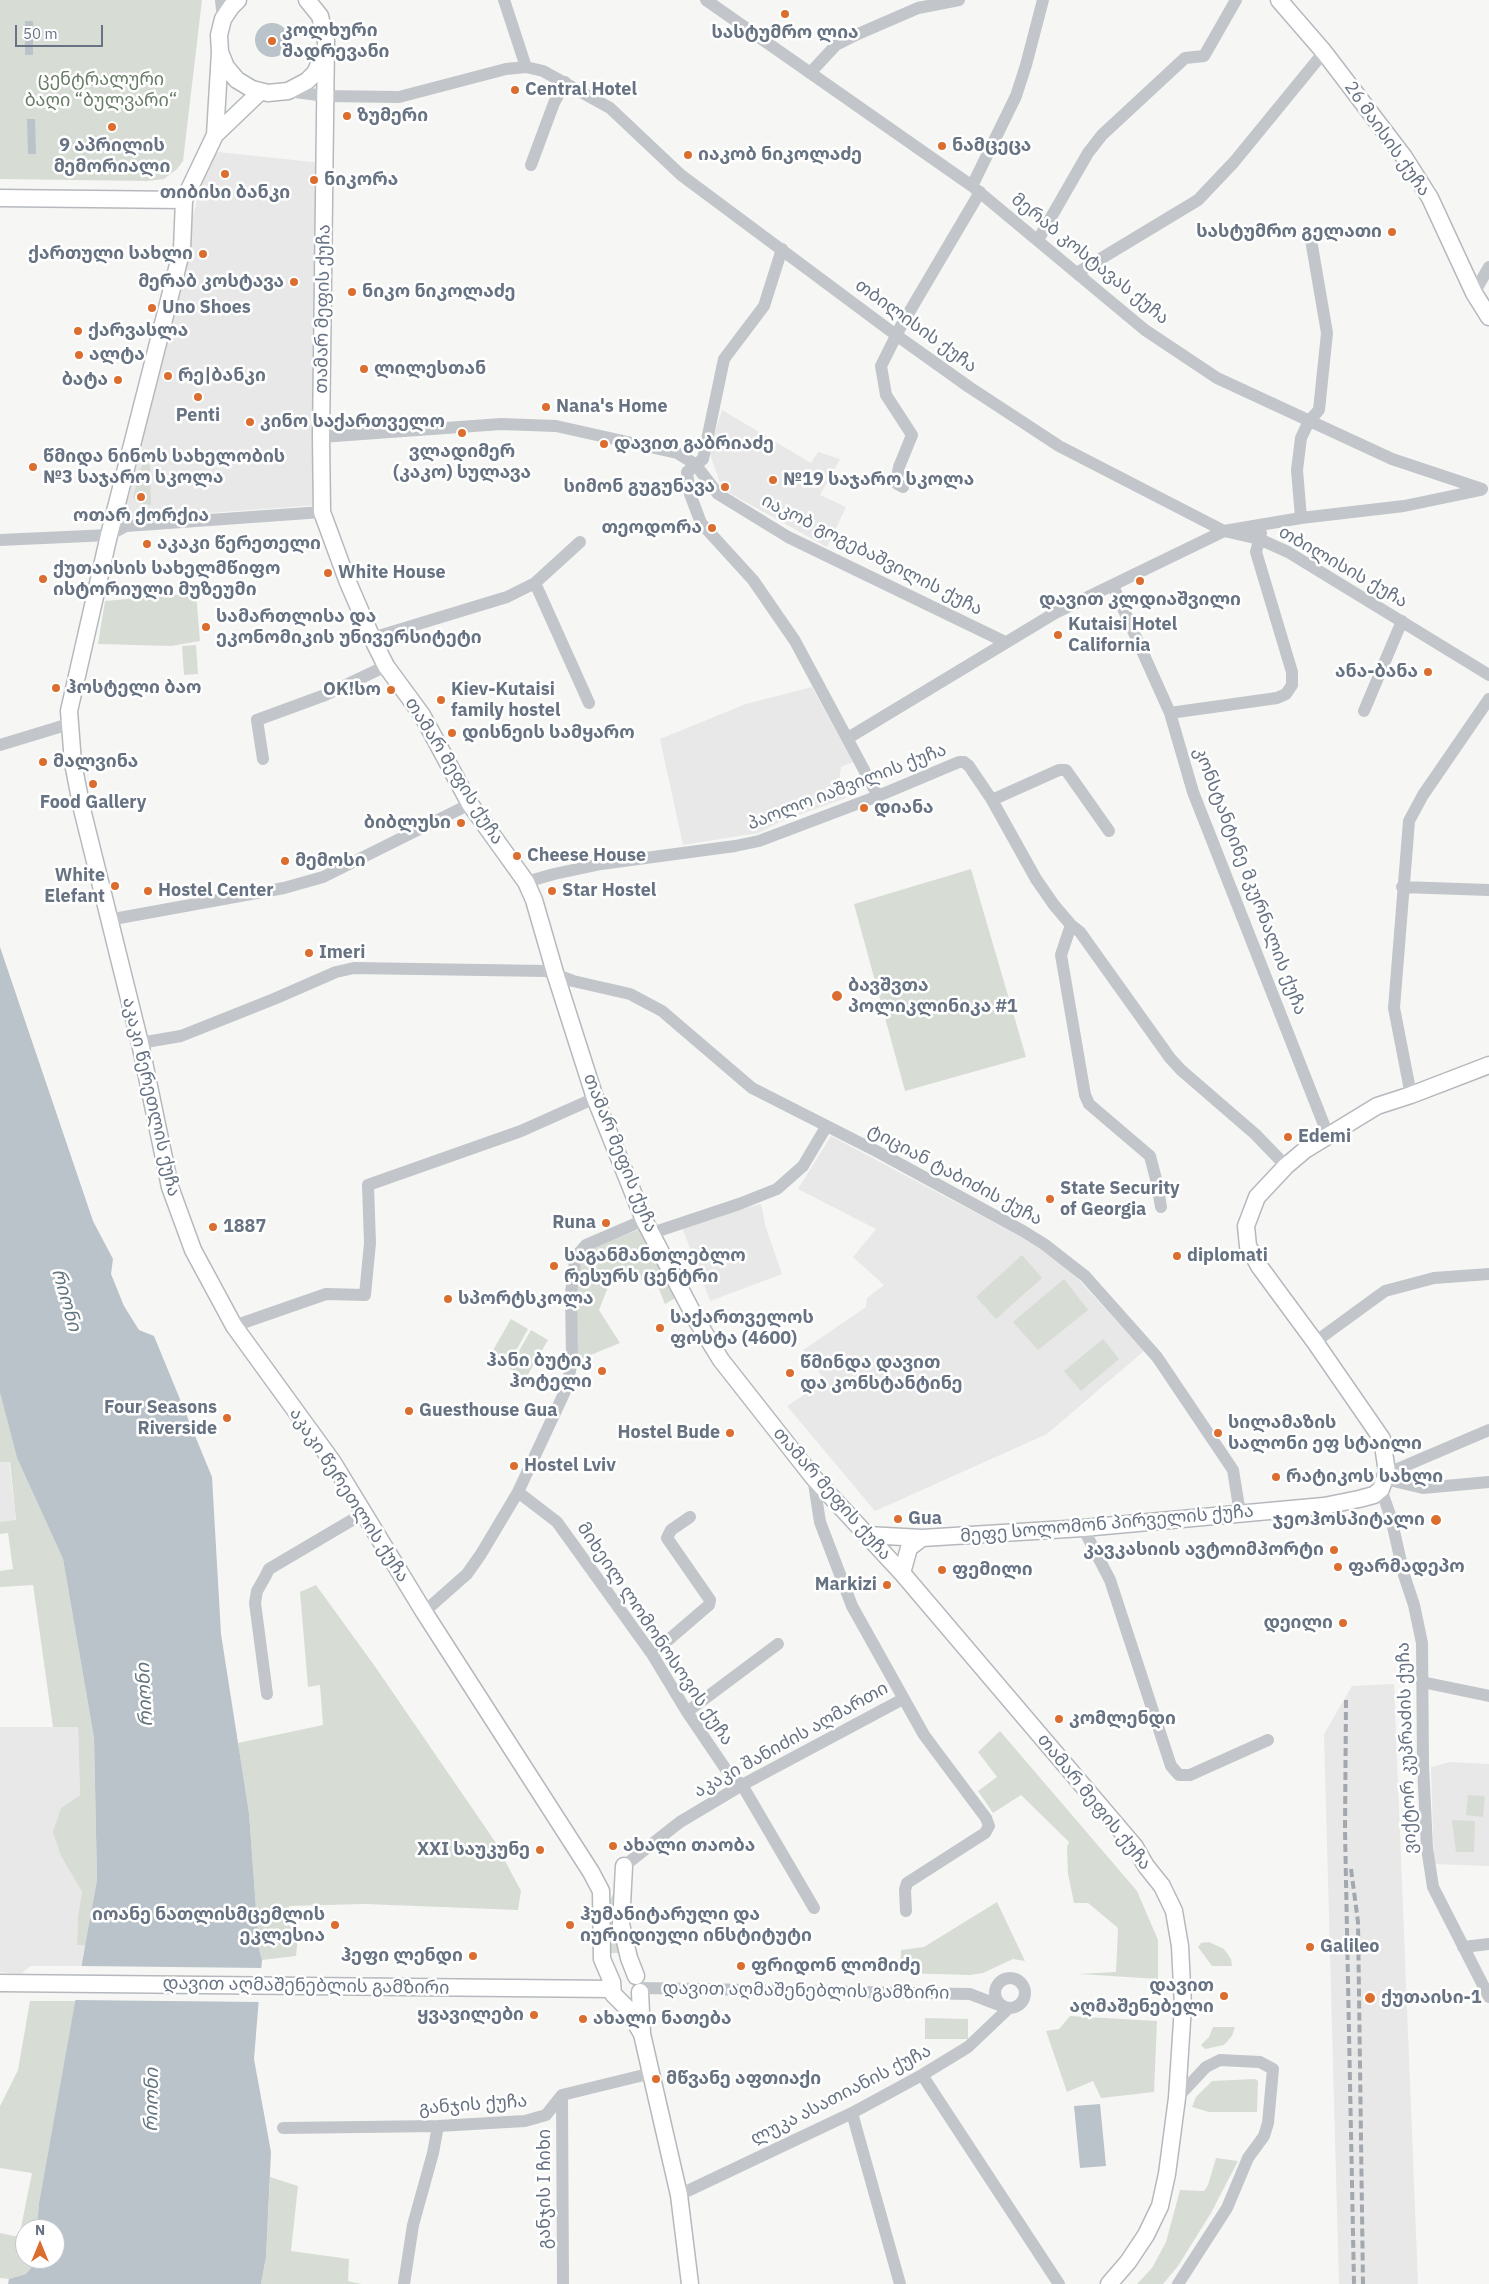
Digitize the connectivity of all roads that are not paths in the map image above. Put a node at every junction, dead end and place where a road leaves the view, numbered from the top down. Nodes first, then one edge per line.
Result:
1 (221, 0) edge
2 (238, 0) edge
3 (307, 0) edge
4 (324, 0) edge
5 (504, 0) edge
6 (706, 0) edge
7 (959, 0) edge
8 (1043, 0) edge
9 (1236, 0) edge
10 (1280, 0) edge
11 (320, 16) junction
12 (223, 19) junction
13 (220, 52) junction
14 (1324, 52) junction
15 (324, 53) junction
16 (526, 67) junction
17 (810, 73) junction
18 (564, 82) junction
19 (260, 92) junction
20 (288, 92) junction
21 (325, 96) junction
22 (215, 135) junction
23 (531, 165) dead end
24 (976, 189) junction
25 (0, 198) edge
26 (184, 200) junction
27 (1310, 234) dead end
28 (1038, 240) junction
29 (782, 249) junction
30 (1489, 266) edge
31 (1077, 273) junction
32 (1474, 293) junction
33 (1489, 317) edge
34 (896, 335) junction
35 (1309, 421) junction
36 (321, 437) junction
37 (696, 464) junction
38 (903, 487) dead end
39 (1485, 489) edge
40 (322, 512) junction
41 (1301, 518) junction
42 (1264, 526) junction
43 (1224, 531) junction
44 (109, 534) junction
45 (1259, 539) junction
46 (0, 540) edge
47 (580, 542) dead end
48 (535, 583) junction
49 (1113, 586) junction
50 (1402, 621) junction
51 (372, 638) junction
52 (1005, 642) junction
53 (386, 666) junction
54 (1489, 675) edge
55 (1489, 699) edge
56 (589, 703) dead end
57 (1364, 711) dead end
58 (1170, 713) junction
59 (69, 724) junction
60 (848, 738) junction
61 (0, 744) edge
62 (263, 759) dead end
63 (878, 796) junction
64 (992, 800) junction
65 (470, 804) junction
66 (1109, 831) dead end
67 (526, 882) junction
68 (1402, 887) junction
69 (1489, 890) edge
70 (108, 920) junction
71 (1070, 925) junction
72 (556, 976) junction
73 (140, 1043) junction
74 (1489, 1065) edge
75 (1411, 1095) junction
76 (595, 1098) junction
77 (826, 1127) junction
78 (1328, 1135) junction
79 (1286, 1166) junction
80 (1161, 1207) dead end
81 (648, 1226) junction
82 (1489, 1274) edge
83 (234, 1326) junction
84 (1315, 1342) junction
85 (1489, 1430) edge
86 (813, 1477) junction
87 (1384, 1480) junction
88 (1489, 1482) edge
89 (518, 1492) junction
90 (364, 1513) junction
91 (1240, 1513) junction
92 (690, 1517) dead end
93 (1082, 1528) junction
94 (867, 1535) junction
95 (922, 1538) junction
96 (902, 1573) junction
97 (424, 1612) junction
98 (778, 1644) dead end
99 (652, 1654) junction
100 (1422, 1682) junction
101 (267, 1694) dead end
102 (1489, 1696) edge
103 (903, 1699) junction
104 (687, 1712) junction
105 (1268, 1740) dead end
106 (742, 1785) junction
107 (624, 1866) junction
108 (601, 1891) junction
109 (814, 1908) dead end
110 (906, 1911) dead end
111 (1489, 1944) edge
112 (1463, 1947) junction
113 (1001, 1981) junction
114 (0, 1983) edge
115 (639, 1985) junction
116 (615, 1990) junction
117 (970, 1994) junction
118 (1489, 1997) edge
119 (1006, 2008) junction
120 (642, 2034) junction
121 (652, 2073) junction
122 (922, 2075) junction
123 (562, 2095) junction
124 (1177, 2098) junction
125 (852, 2113) junction
126 (438, 2126) junction
127 (283, 2128) dead end
128 (679, 2195) junction
129 (404, 2284) edge
130 (563, 2284) edge
131 (690, 2284) edge
132 (900, 2284) edge
133 (1059, 2284) edge
134 (1109, 2284) edge
135 (1178, 2284) edge

1 - 12 street
2 - 12 main road
3 - 11 main road
4 - 11 main road
5 - 16 street
6 - 17 street, მერაბ კოსტავას ქუჩა
7 - 17 street
8 - 24 street
9 - 28 street
10 - 14 main road, 26 მაისის ქუჩა
11 - 15 main road, თამარ მეფის ქუჩა
12 - 13 main road
13 - 19 main road
13 - 22 main road
14 - 31 street
14 - 32 main road, 26 მაისის ქუჩა
15 - 20 main road
15 - 21 main road, თამარ მეფის ქუჩა
16 - 18 street, თბილისის ქუჩა
16 - 21 street, თბილისის ქუჩა
17 - 24 street, მერაბ კოსტავას ქუჩა
18 - 23 street
18 - 29 street, თბილისის ქუჩა
19 - 20 main road
19 - 22 main road
20 - 21 street, თბილისის ქუჩა
21 - 36 main road, თამარ მეფის ქუჩა
22 - 26 main road
24 - 28 street, მერაბ კოსტავას ქუჩა
24 - 34 street
25 - 26 main road
26 - 44 main road, აკაკი წერეთლის ქუჩა
27 - 35 street
28 - 31 street, მერაბ კოსტავას ქუჩა
29 - 34 street, თბილისის ქუჩა
29 - 37 street
30 - 32 street
31 - 35 street, მერაბ კოსტავას ქუჩა
32 - 33 main road, 26 მაისის ქუჩა
34 - 38 street
34 - 43 street, თბილისის ქუჩა
35 - 39 street, მერაბ კოსტავას ქუჩა
35 - 41 street
36 - 37 street, იაკობ გოგებაშვილის ქუჩა
36 - 40 main road, თამარ მეფის ქუჩა
37 - 52 street, იაკობ გოგებაშვილის ქუჩა
37 - 60 street
39 - 41 street
40 - 44 street
40 - 51 main road, თამარ მეფის ქუჩა
41 - 42 street
42 - 43 street
42 - 45 street
43 - 45 street, თბილისის ქუჩა
43 - 49 street
44 - 46 street
44 - 59 main road, აკაკი წერეთლის ქუჩა
45 - 50 street, თბილისის ქუჩა
45 - 58 street
47 - 48 street
48 - 51 street
48 - 56 street
49 - 52 street
49 - 58 street, კონსტანტინე მკურნალის ქუჩა
50 - 54 street, თბილისის ქუჩა
50 - 57 street
51 - 53 main road, თამარ მეფის ქუჩა
52 - 60 street
53 - 62 street
53 - 65 main road, თამარ მეფის ქუჩა
55 - 68 street
58 - 78 street, კონსტანტინე მკურნალის ქუჩა
59 - 61 street
59 - 70 main road, აკაკი წერეთლის ქუჩა
60 - 63 street
63 - 64 street, პაოლო იაშვილის ქუჩა
63 - 67 street, პაოლო იაშვილის ქუჩა
64 - 66 street
64 - 71 street, პაოლო იაშვილის ქუჩა
65 - 67 main road, თამარ მეფის ქუჩა
65 - 70 street
67 - 72 main road, თამარ მეფის ქუჩა
68 - 69 street
68 - 75 street
70 - 73 main road, აკაკი წერეთლის ქუჩა
71 - 79 street, პაოლო იაშვილის ქუჩა
71 - 80 street
72 - 73 street, ტიციან ტაბიძის ქუჩა
72 - 76 main road, თამარ მეფის ქუჩა
72 - 77 street, ტიციან ტაბიძის ქუჩა
73 - 83 main road, აკაკი წერეთლის ქუჩა
74 - 75 main road
75 - 78 main road
76 - 81 main road, თამარ მეფის ქუჩა
76 - 83 street
77 - 81 street
77 - 91 street, ტიციან ტაბიძის ქუჩა
78 - 79 main road
79 - 84 main road
81 - 86 main road, თამარ მეფის ქუჩა
81 - 89 street
82 - 84 street
83 - 90 main road, აკაკი წერეთლის ქუჩა
84 - 87 main road
85 - 87 street
86 - 94 main road, თამარ მეფის ქუჩა
86 - 103 street, აკაკი შანიძის აღმართი
87 - 88 street
87 - 91 main road, მეფე სოლომონ პირველის ქუჩა
87 - 100 street, ვიქტორ კუპრაძის ქუჩა
89 - 97 street
89 - 99 street, მიხეილ ლომონოსოვის ქუჩა
90 - 97 main road, აკაკი წერეთლის ქუჩა
90 - 101 street
91 - 93 main road, მეფე სოლომონ პირველის ქუჩა
92 - 99 street
93 - 95 main road, მეფე სოლომონ პირველის ქუჩა
93 - 105 street
94 - 95 main road, მეფე სოლომონ პირველის ქუჩა
94 - 96 main road, თამარ მეფის ქუჩა
95 - 96 main road
96 - 124 main road, თამარ მეფის ქუჩა
97 - 108 main road, აკაკი წერეთლის ქუჩა
98 - 104 street
99 - 104 street, მიხეილ ლომონოსოვის ქუჩა
100 - 102 street
100 - 112 street, ვიქტორ კუპრაძის ქუჩა
103 - 106 street, აკაკი შანიძის აღმართი
103 - 110 street
104 - 106 street, მიხეილ ლომონოსოვის ქუჩა
106 - 107 street, აკაკი შანიძის აღმართი
106 - 109 street, მიხეილ ლომონოსოვის ქუჩა
107 - 108 main road
107 - 115 main road, აკაკი წერეთლის ქუჩა
108 - 116 main road, აკაკი წერეთლის ქუჩა
111 - 112 street
112 - 118 street, ვიქტორ კუპრაძის ქუჩა
113 - 117 street, დავით აღმაშენებლის გამზირი
113 - 119 street
113 - 119 street
114 - 116 main road, დავით აღმაშენებლის გამზირი
115 - 116 main road
115 - 116 main road
115 - 117 street, დავით აღმაშენებლის გამზირი
115 - 120 main road, აკაკი წერეთლის ქუჩა
116 - 120 main road, აკაკი წერეთლის ქუჩა
117 - 119 street, დავით აღმაშენებლის გამზირი
119 - 122 street, ლუკა ასათიანის ქუჩა
120 - 121 main road, აკაკი წერეთლის ქუჩა
121 - 123 street
121 - 128 main road, აკაკი წერეთლის ქუჩა
122 - 125 street, ლუკა ასათიანის ქუჩა
122 - 133 street
123 - 126 street, განჯის ქუჩა
123 - 130 street, განჯის I ჩიხი
124 - 134 main road, თამარ მეფის ქუჩა
124 - 135 street
125 - 128 street, ლუკა ასათიანის ქუჩა
125 - 132 street
126 - 127 street, განჯის ქუჩა
126 - 129 street
128 - 131 main road, აკაკი წერეთლის ქუჩა

